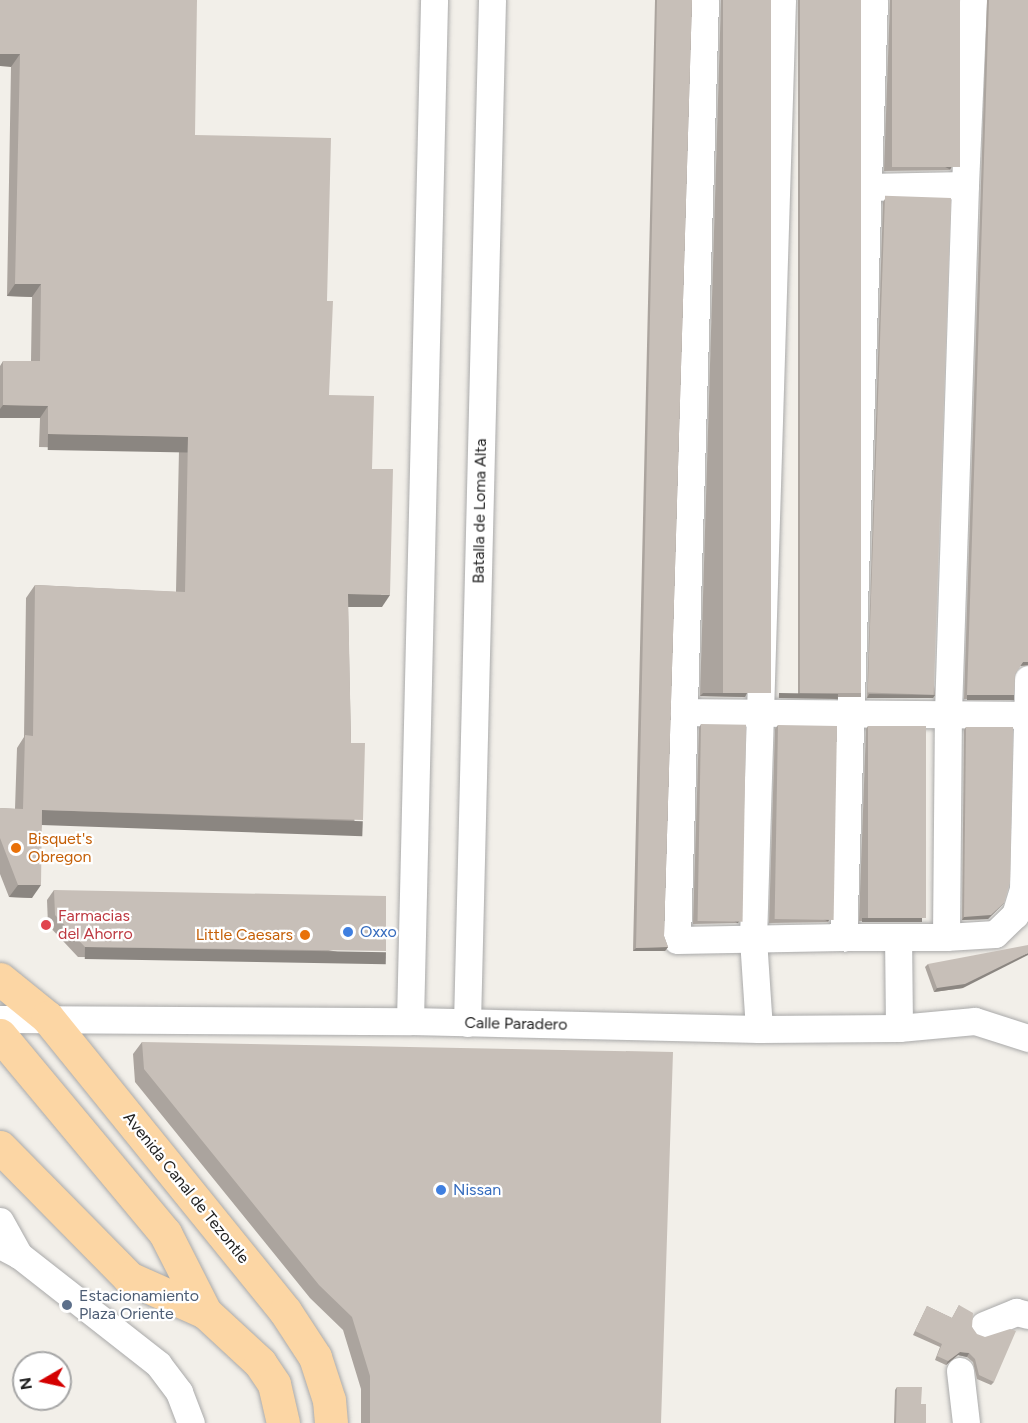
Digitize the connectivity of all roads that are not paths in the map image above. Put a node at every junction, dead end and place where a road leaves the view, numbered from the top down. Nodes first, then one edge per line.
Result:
1 (434, 0) edge
2 (492, 0) edge
3 (705, 0) edge
4 (782, 0) edge
5 (874, 0) edge
6 (973, 0) edge
7 (965, 185) junction
8 (867, 187) junction
9 (1028, 679) edge
10 (683, 712) junction
11 (948, 712) junction
12 (760, 713) junction
13 (850, 714) junction
14 (1027, 715) edge
15 (843, 937) junction
16 (898, 937) junction
17 (946, 937) junction
18 (753, 939) junction
19 (0, 979) edge
20 (47, 1017) junction
21 (0, 1019) edge
22 (411, 1021) junction
23 (467, 1023) junction
24 (759, 1029) junction
25 (899, 1029) junction
26 (0, 1035) edge
27 (1028, 1038) edge
28 (0, 1147) edge
29 (0, 1221) edge
30 (9, 1250) edge
31 (205, 1312) junction
32 (1028, 1315) edge
33 (984, 1324) dead end
34 (960, 1371) dead end
35 (191, 1423) edge
36 (282, 1423) edge
37 (331, 1423) edge
38 (966, 1423) edge

1 - 22 street
2 - 23 street, Batalla de Loma Alta
3 - 10 street
4 - 12 street
5 - 8 street
6 - 7 street
7 - 8 street
7 - 11 street
8 - 13 street
9 - 14 street
10 - 12 street
10 - 18 street
11 - 13 street
11 - 14 street
11 - 17 street
12 - 13 street
12 - 18 street
13 - 15 street
14 - 17 street
15 - 16 street
15 - 18 street
16 - 17 street
16 - 25 street
18 - 24 street
19 - 20 main road, Avenida Canal de Tezontle
20 - 21 street, Calle Paradero
20 - 22 street, Calle Paradero
20 - 37 main road, Avenida Canal de Tezontle
22 - 23 street, Calle Paradero
23 - 24 street, Calle Paradero
24 - 25 street, Calle Paradero
25 - 27 street, Calle Paradero
26 - 31 main road
28 - 31 main road
29 - 30 street
30 - 35 street
31 - 36 main road
32 - 33 street
34 - 38 street

